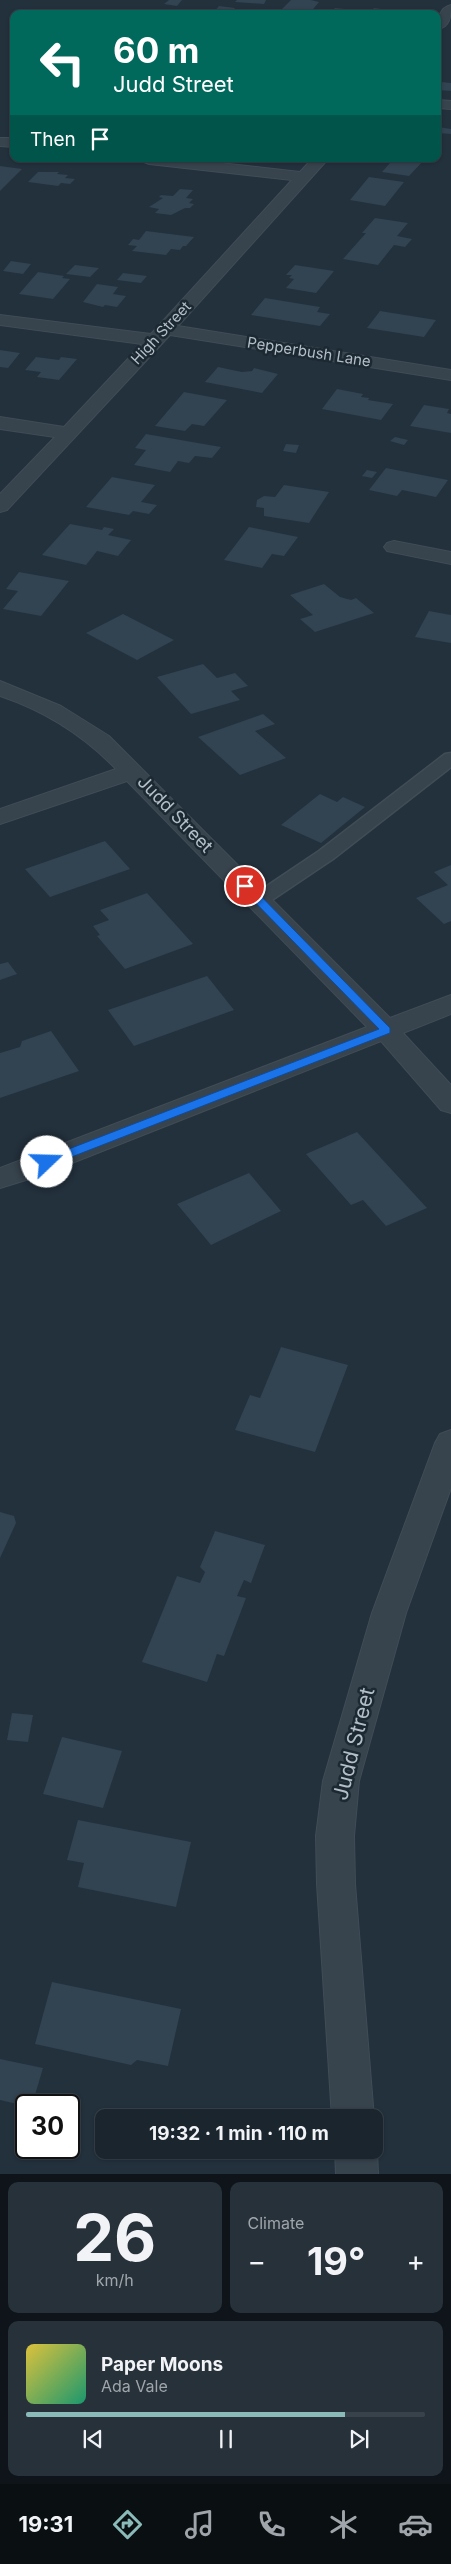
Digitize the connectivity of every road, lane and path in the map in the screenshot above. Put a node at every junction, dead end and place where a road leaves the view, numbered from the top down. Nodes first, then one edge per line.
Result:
1 (451, 9) edge
2 (443, 23) edge
3 (175, 162) edge
4 (317, 162) edge
5 (304, 177) junction
6 (0, 320) edge
7 (161, 335) junction
8 (451, 375) edge
9 (0, 423) edge
10 (68, 433) junction
11 (0, 506) edge
12 (394, 547) dead end
13 (451, 558) edge
14 (0, 688) edge
15 (451, 758) edge
16 (133, 772) junction
17 (0, 817) edge
18 (259, 900) junction
19 (451, 1004) edge
20 (386, 1030) junction
21 (451, 1103) edge
22 (0, 1178) edge
23 (451, 1443) edge
24 (352, 2109) edge
25 (356, 2159) edge
26 (357, 2174) edge

1 - 2 street
3 - 5 street
4 - 5 street, High Street
5 - 7 street, High Street
6 - 7 street, Pepperbush Lane
7 - 8 street, Pepperbush Lane
7 - 10 street, High Street
9 - 10 street
10 - 11 street, High Street
12 - 13 street
14 - 16 street, Judd Street
15 - 18 lane
16 - 17 street
16 - 18 street, Judd Street
18 - 20 street, Judd Street
19 - 20 street
20 - 21 street, Judd Street
20 - 22 street
23 - 24 street, Judd Street
25 - 26 street

